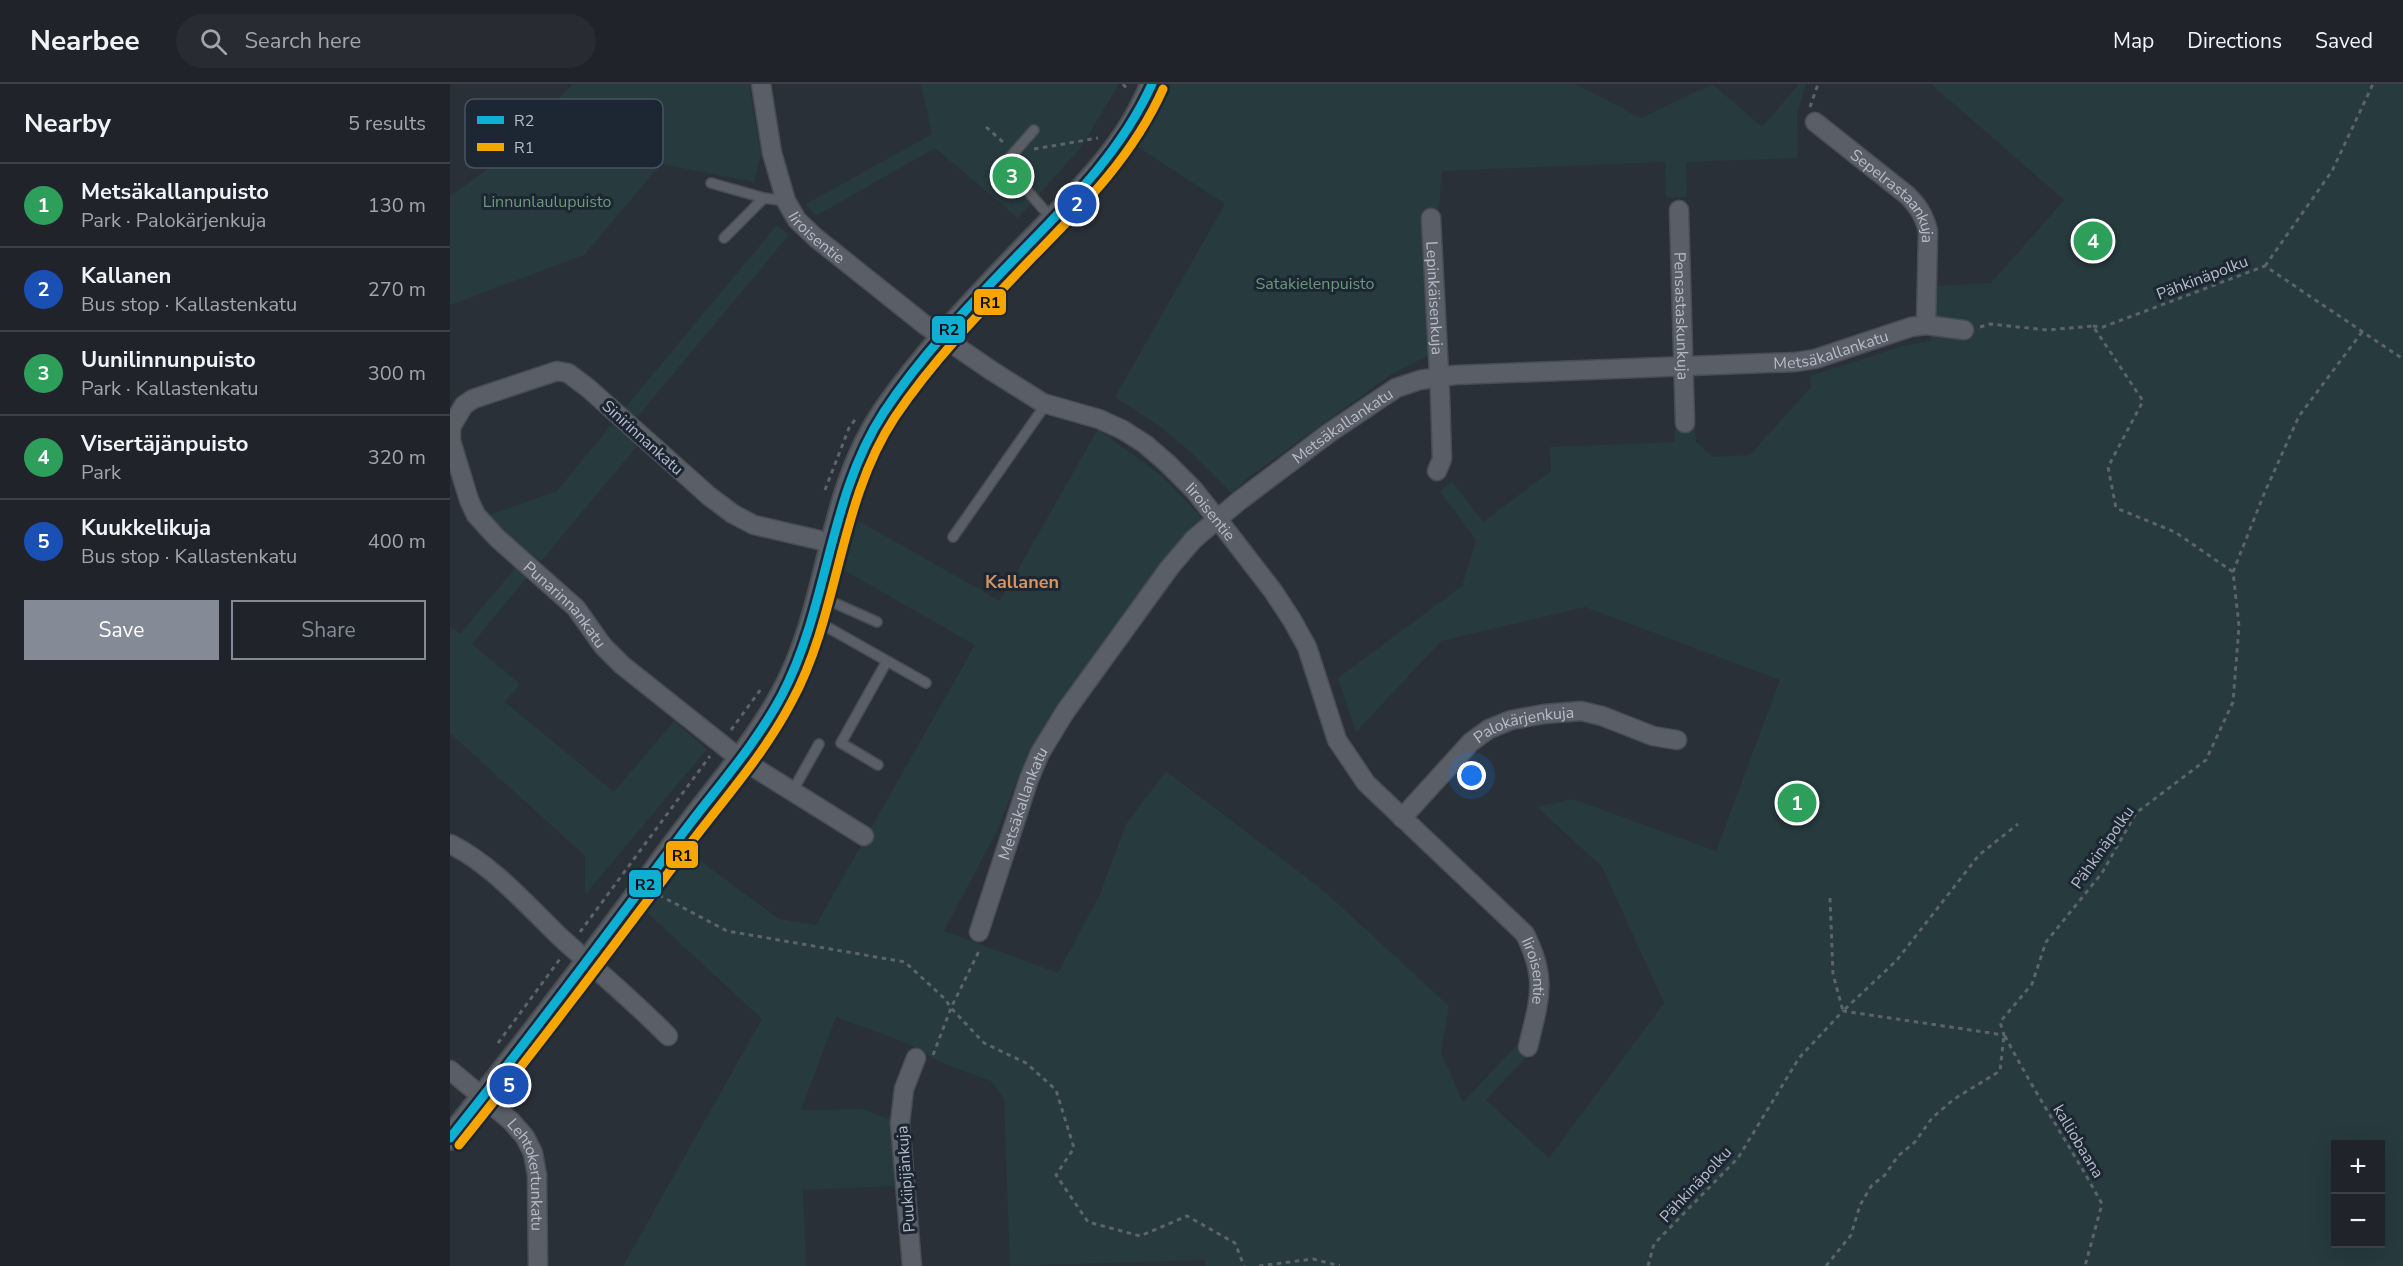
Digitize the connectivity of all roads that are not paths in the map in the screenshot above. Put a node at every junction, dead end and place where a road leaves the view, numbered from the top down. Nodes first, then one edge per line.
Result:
1 (761, 84) edge
2 (1152, 84) edge
3 (1815, 122) dead end
4 (1034, 130) dead end
5 (711, 183) dead end
6 (764, 198) junction
7 (786, 201) junction
8 (1679, 210) dead end
9 (1431, 218) dead end
10 (1053, 220) junction
11 (724, 238) dead end
12 (1926, 325) junction
13 (1964, 330) road end
14 (941, 337) junction
15 (1683, 366) junction
16 (1439, 376) junction
17 (1046, 404) junction
18 (456, 414) joint
19 (1685, 423) dead end
20 (1437, 471) dead end
21 (1217, 519) junction
22 (953, 537) dead end
23 (832, 543) junction
24 (819, 596) junction
25 (813, 619) junction
26 (876, 622) dead end
27 (887, 661) junction
28 (926, 683) dead end
29 (1677, 740) dead end
30 (819, 744) dead end
31 (739, 758) junction
32 (878, 765) dead end
33 (792, 792) junction
34 (1402, 818) junction
35 (864, 836) dead end
36 (450, 844) edge
37 (981, 938) road end
38 (587, 960) junction
39 (668, 1036) dead end
40 (1528, 1047) dead end
41 (924, 1058) road end
42 (450, 1070) edge
43 (483, 1097) junction
44 (450, 1138) edge
45 (538, 1266) edge
46 (912, 1266) edge

1 - 7 street, Iiroisentie
2 - 10 street
3 - 12 street, Sepelrastaankuja
4 - 10 lane
5 - 6 lane
6 - 7 lane
6 - 11 lane
7 - 14 street, Iiroisentie
8 - 15 street, Pensastaskunkuja
9 - 16 street, Lepinkäisenkuja
10 - 14 street
12 - 13 street, Metsäkallankatu
12 - 15 street, Metsäkallankatu
14 - 17 street, Iiroisentie
14 - 23 street
15 - 16 street, Metsäkallankatu
15 - 19 street, Pensastaskunkuja
16 - 20 street, Lepinkäisenkuja
16 - 21 street, Metsäkallankatu
17 - 21 street, Iiroisentie
17 - 22 lane
18 - 23 street, Sinirinnankatu
18 - 31 street, Punarinnankatu
21 - 34 street, Iiroisentie
21 - 37 street, Metsäkallankatu
23 - 24 street
24 - 25 street
24 - 26 lane
25 - 27 lane
25 - 31 street
27 - 28 lane
27 - 32 lane
29 - 34 street, Palokärjenkuja
30 - 33 lane
31 - 33 street, Punarinnankatu
31 - 38 street
33 - 35 street, Punarinnankatu
34 - 40 street, Iiroisentie
36 - 38 street
38 - 39 street
38 - 43 street
41 - 46 street, Puukiipijänkuja
42 - 43 street, Lehtokertunkatu
43 - 44 street
43 - 45 street, Lehtokertunkatu

